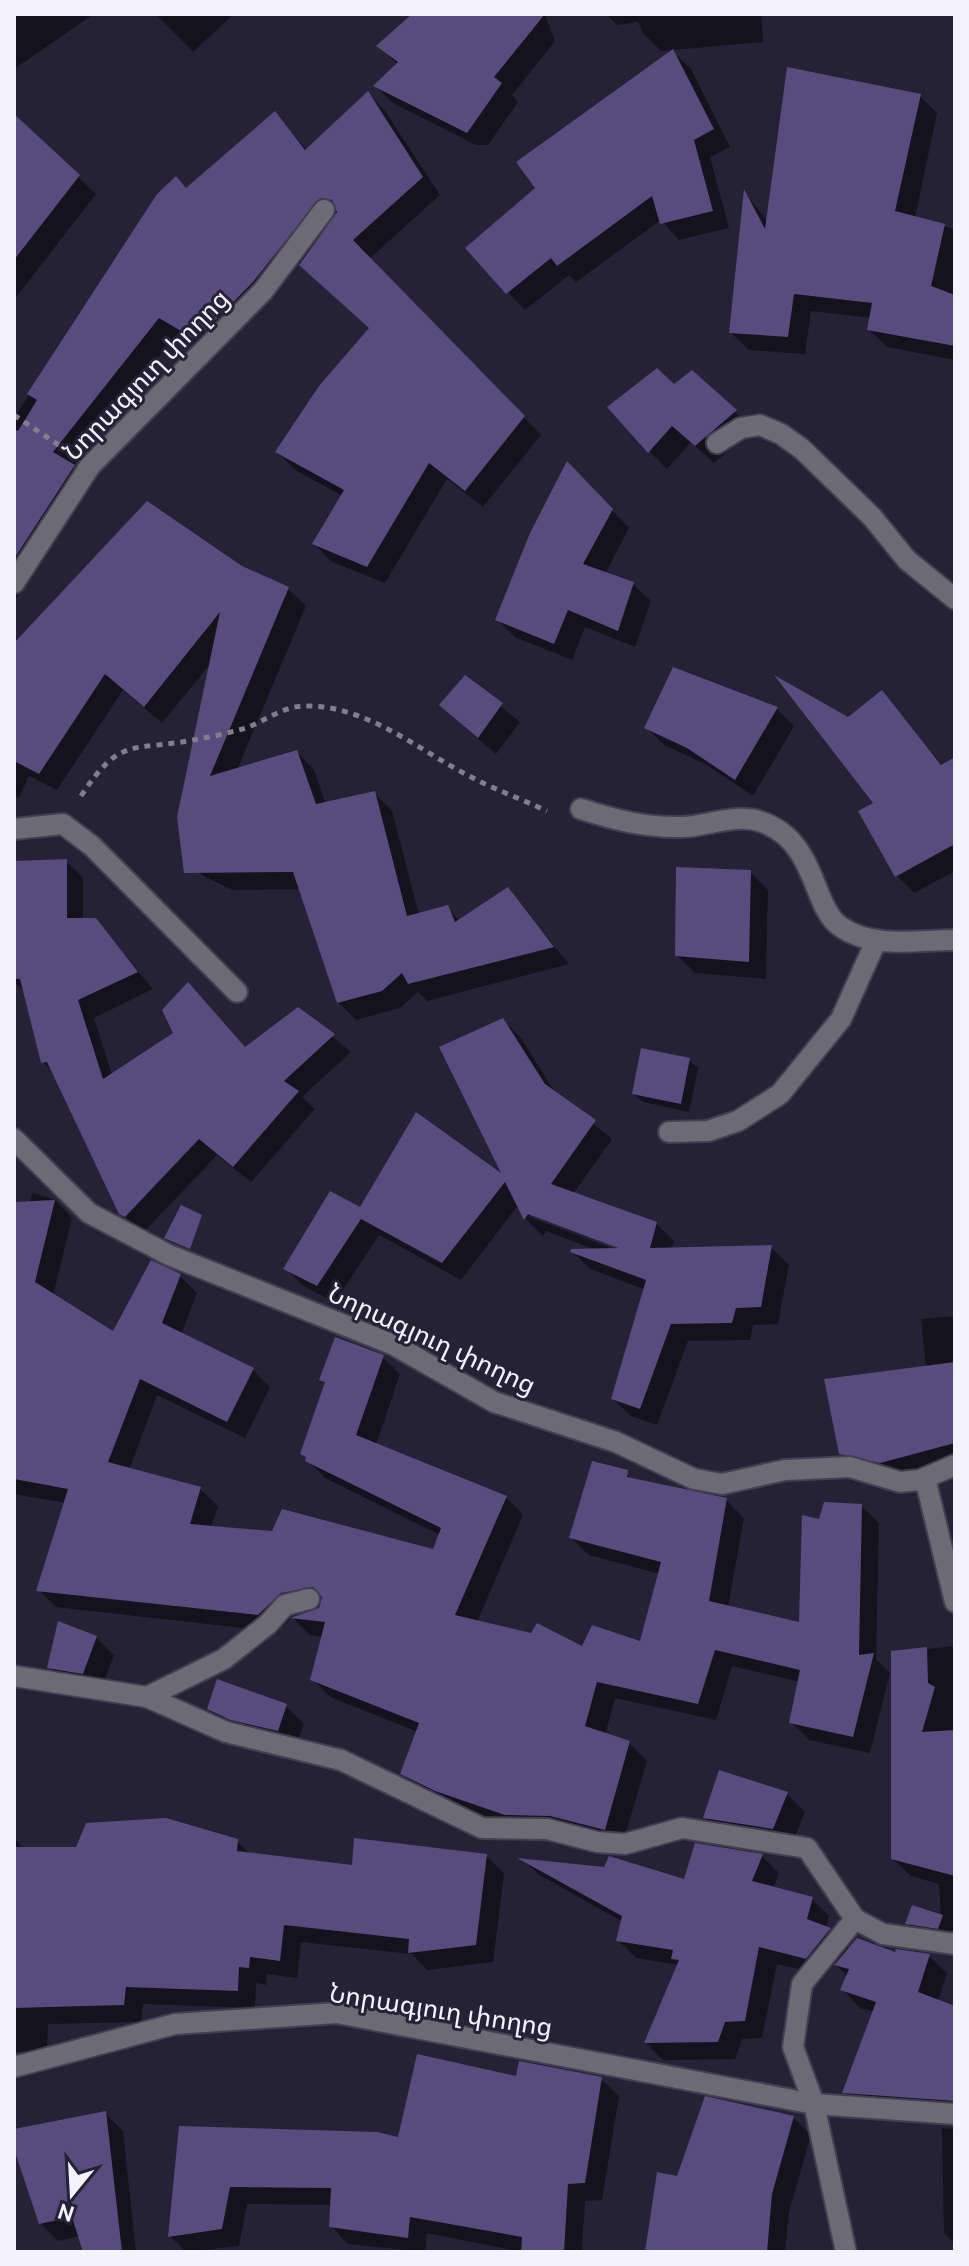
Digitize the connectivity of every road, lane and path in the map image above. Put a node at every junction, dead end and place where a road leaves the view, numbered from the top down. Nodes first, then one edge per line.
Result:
1 (324, 210) dead end
2 (14, 415) edge
3 (717, 443) dead end
4 (90, 466) junction
5 (14, 583) edge
6 (955, 599) edge
7 (581, 809) joint
8 (63, 824) junction
9 (14, 829) edge
10 (955, 940) edge
11 (876, 941) junction
12 (237, 992) dead end
13 (669, 1132) dead end
14 (14, 1139) edge
15 (955, 1465) edge
16 (925, 1478) junction
17 (309, 1599) dead end
18 (955, 1602) edge
19 (14, 1676) edge
20 (147, 1697) junction
21 (855, 1919) junction
22 (955, 1944) edge
23 (14, 2067) edge
24 (814, 2104) junction
25 (955, 2114) edge
26 (846, 2252) edge

1 - 4 street, Նորագյուղ փողոց
2 - 4 path
3 - 6 street
4 - 5 street, Նորագյուղ փողոց
7 - 8 path
7 - 11 street
8 - 9 street
8 - 12 street
10 - 11 street
11 - 13 street
14 - 16 street, Նորագյուղ փողոց
15 - 16 street, Նորագյուղ փողոց
16 - 18 street
17 - 20 street
19 - 20 street
20 - 21 street
21 - 22 street
21 - 24 street
23 - 24 street, Նորագյուղ փողոց
24 - 25 street, Նորագյուղ փողոց
24 - 26 street

